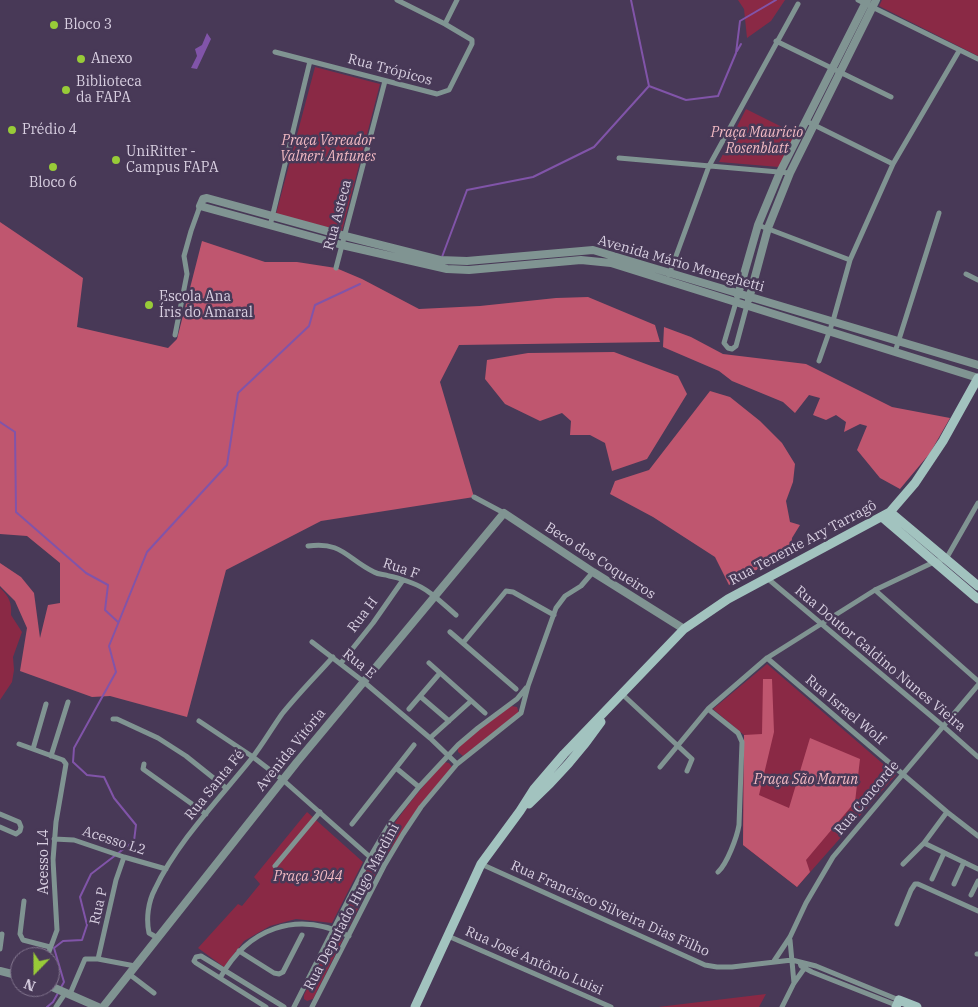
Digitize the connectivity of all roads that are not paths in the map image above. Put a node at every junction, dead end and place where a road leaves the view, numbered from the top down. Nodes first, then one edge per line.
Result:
1 (398, 0) edge
2 (457, 0) edge
3 (868, 2) edge
4 (798, 4) dead end
5 (445, 24) junction
6 (776, 41) junction
7 (959, 51) junction
8 (275, 52) dead end
9 (978, 59) edge
10 (310, 61) junction
11 (832, 68) junction
12 (840, 72) junction
13 (385, 81) junction
14 (890, 97) dead end
15 (806, 121) junction
16 (814, 124) junction
17 (619, 158) dead end
18 (893, 164) junction
19 (709, 166) junction
20 (780, 172) junction
21 (790, 173) junction
22 (200, 206) junction
23 (939, 213) dead end
24 (272, 216) junction
25 (758, 225) junction
26 (270, 226) junction
27 (768, 228) junction
28 (345, 236) junction
29 (342, 245) junction
30 (593, 250) junction
31 (520, 256) junction
32 (448, 260) junction
33 (850, 260) junction
34 (591, 261) junction
35 (520, 265) junction
36 (336, 268) dead end
37 (447, 269) junction
38 (670, 272) junction
39 (966, 274) dead end
40 (668, 280) junction
41 (978, 280) edge
42 (738, 292) junction
43 (750, 296) junction
44 (736, 302) junction
45 (747, 305) junction
46 (833, 321) junction
47 (829, 331) junction
48 (175, 335) dead end
49 (898, 342) junction
50 (895, 352) junction
51 (819, 361) dead end
52 (978, 365) edge
53 (978, 378) edge
54 (474, 498) dead end
55 (978, 503) edge
56 (504, 513) junction
57 (886, 515) junction
58 (308, 546) dead end
59 (946, 559) junction
60 (934, 562) junction
61 (593, 572) junction
62 (766, 578) junction
63 (403, 580) junction
64 (978, 586) edge
65 (875, 590) junction
66 (435, 597) junction
67 (978, 599) edge
68 (554, 614) junction
69 (456, 615) dead end
70 (820, 624) junction
71 (684, 630) junction
72 (450, 632) dead end
73 (312, 642) dead end
74 (463, 643) junction
75 (333, 657) junction
76 (767, 658) junction
77 (341, 663) junction
78 (429, 663) dead end
79 (440, 673) junction
80 (364, 682) junction
81 (978, 683) edge
82 (528, 686) junction
83 (516, 689) dead end
84 (622, 694) junction
85 (421, 697) junction
86 (471, 700) junction
87 (68, 702) dead end
88 (512, 702) junction
89 (46, 704) dead end
90 (409, 709) dead end
91 (708, 709) junction
92 (522, 711) junction
93 (485, 713) dead end
94 (113, 719) dead end
95 (199, 721) dead end
96 (448, 721) junction
97 (944, 726) junction
98 (430, 738) junction
99 (19, 744) dead end
100 (414, 745) dead end
101 (677, 746) junction
102 (33, 749) junction
103 (448, 755) junction
104 (51, 756) junction
105 (253, 757) junction
106 (978, 757) edge
107 (144, 764) dead end
108 (458, 764) junction
109 (660, 767) dead end
110 (396, 768) junction
111 (687, 771) dead end
112 (902, 773) junction
113 (283, 780) junction
114 (419, 787) junction
115 (226, 788) junction
116 (320, 812) junction
117 (947, 812) junction
118 (0, 814) edge
119 (206, 814) junction
120 (352, 824) dead end
121 (0, 827) edge
122 (978, 836) edge
123 (54, 839) junction
124 (924, 843) junction
125 (944, 853) junction
126 (124, 857) junction
127 (370, 857) junction
128 (964, 862) junction
129 (481, 864) junction
130 (902, 864) dead end
131 (275, 866) dead end
132 (384, 866) junction
133 (166, 869) junction
134 (978, 869) edge
135 (718, 872) dead end
136 (932, 879) dead end
137 (978, 880) edge
138 (954, 884) dead end
139 (971, 895) dead end
140 (24, 901) dead end
141 (978, 911) edge
142 (898, 924) dead end
143 (335, 929) junction
144 (2, 934) dead end
145 (302, 935) dead end
146 (349, 936) junction
147 (448, 936) junction
148 (156, 937) junction
149 (790, 937) junction
150 (50, 947) joint
151 (0, 950) edge
152 (239, 951) junction
153 (98, 959) junction
154 (792, 960) junction
155 (774, 961) junction
156 (135, 966) junction
157 (806, 966) junction
158 (225, 971) junction
159 (129, 974) junction
160 (220, 978) junction
161 (794, 983) junction
162 (61, 990) edge
163 (154, 993) dead end
164 (900, 1005) edge
165 (56, 1007) edge
166 (98, 1007) edge
167 (102, 1007) edge
168 (266, 1007) edge
169 (284, 1007) edge
170 (294, 1007) edge
171 (312, 1007) edge
172 (415, 1007) edge
173 (611, 1007) edge
174 (782, 1007) edge
175 (917, 1007) edge

1 - 5 street
2 - 5 street
3 - 7 street
3 - 11 street
3 - 12 street
4 - 6 street
5 - 13 street, Rua Trópicos
6 - 11 street
6 - 19 street
7 - 9 street
7 - 18 street
8 - 10 street, Rua Trópicos
10 - 13 street, Rua Trópicos
10 - 24 street
11 - 12 street
11 - 15 street
12 - 14 street
12 - 16 street
13 - 28 street, Rua Asteca
15 - 16 street
15 - 20 street
16 - 18 street
16 - 21 street
17 - 19 street
18 - 33 street
19 - 20 street
19 - 38 street
20 - 21 street
20 - 25 street
21 - 27 street
22 - 24 street, Avenida Mário Meneghetti
22 - 26 street, Avenida Mário Meneghetti
22 - 48 street
23 - 49 street
24 - 26 street
24 - 28 street, Avenida Mário Meneghetti
25 - 27 street
25 - 42 street
26 - 29 street, Avenida Mário Meneghetti
27 - 33 street
27 - 43 street
28 - 29 street, Rua Asteca
28 - 32 street, Avenida Mário Meneghetti
29 - 36 street, Rua Asteca
29 - 37 street, Avenida Mário Meneghetti
30 - 31 street, Avenida Mário Meneghetti
30 - 34 street
30 - 38 street, Avenida Mário Meneghetti
31 - 32 street, Avenida Mário Meneghetti
31 - 35 street
32 - 37 street
33 - 46 street
34 - 35 street, Avenida Mário Meneghetti
34 - 40 street, Avenida Mário Meneghetti
35 - 37 street, Avenida Mário Meneghetti
38 - 40 street
38 - 42 street, Avenida Mário Meneghetti
39 - 41 street
40 - 44 street, Avenida Mário Meneghetti
42 - 43 street, Avenida Mário Meneghetti
42 - 44 street
43 - 45 street
43 - 46 street, Avenida Mário Meneghetti
44 - 45 street, Avenida Mário Meneghetti
44 - 45 street
45 - 47 street, Avenida Mário Meneghetti
46 - 47 street
46 - 49 street, Avenida Mário Meneghetti
47 - 50 street, Avenida Mário Meneghetti
47 - 51 street
49 - 50 street
49 - 52 street, Avenida Mário Meneghetti
50 - 53 street, Avenida Mário Meneghetti
53 - 57 main road, Rua Tenente Ary Tarragô
54 - 56 street
55 - 59 street
56 - 61 street, Beco dos Coqueiros
56 - 66 street, Avenida Vitória
57 - 59 main road
57 - 60 main road
57 - 62 main road, Rua Tenente Ary Tarragô
58 - 63 street, Rua F
59 - 60 street
59 - 64 main road
60 - 65 street
60 - 67 main road
61 - 68 street, Rua Deputado Hugo Mardini
61 - 71 street, Beco dos Coqueiros
62 - 70 street, Rua Doutor Galdino Nunes Vieira
62 - 71 main road, Rua Tenente Ary Tarragô
63 - 66 street, Rua F
63 - 77 street, Rua H
65 - 70 street
65 - 81 street
66 - 69 street, Rua F
66 - 80 street, Avenida Vitória
68 - 74 street
68 - 82 street, Rua Deputado Hugo Mardini
70 - 76 street
70 - 97 street, Rua Doutor Galdino Nunes Vieira
71 - 84 main road, Rua Tenente Ary Tarragô
72 - 74 street
73 - 75 street, Rua E
74 - 83 street
75 - 77 street, Rua E
75 - 105 street, Rua Santa Fé
76 - 91 street
76 - 112 street, Rua Israel Wolf
77 - 80 street, Rua E
78 - 79 street
79 - 85 street
79 - 86 street
80 - 98 street, Rua E
80 - 113 street, Avenida Vitória
81 - 97 street, Rua Concorde
82 - 88 street, Rua Deputado Hugo Mardini
82 - 92 street, Rua Deputado Hugo Mardini
84 - 101 street
84 - 129 main road, Rua Tenente Ary Tarragô
85 - 90 street
85 - 96 street
86 - 93 street
86 - 96 street
87 - 104 street
88 - 92 street
88 - 103 street, Rua Deputado Hugo Mardini
89 - 102 street
91 - 101 street
91 - 135 street
92 - 108 street, Rua Deputado Hugo Mardini
94 - 115 street
95 - 105 street
96 - 98 street
97 - 106 street, Rua Doutor Galdino Nunes Vieira
97 - 112 street, Rua Concorde
98 - 103 street, Rua E
99 - 102 street
100 - 110 street
101 - 109 street
101 - 111 street
102 - 104 street
103 - 108 street, Rua E
103 - 114 street, Rua Deputado Hugo Mardini
104 - 123 street, Acesso L4
105 - 113 street
105 - 115 street, Rua Santa Fé
107 - 119 street
108 - 132 street, Rua Deputado Hugo Mardini
110 - 114 street
110 - 120 street
112 - 117 street, Rua Israel Wolf
112 - 149 street, Rua Concorde
113 - 116 street
113 - 148 street, Avenida Vitória
114 - 127 street, Rua Deputado Hugo Mardini
115 - 119 street, Rua Santa Fé
116 - 127 street
116 - 131 street
117 - 122 street, Rua Israel Wolf
117 - 124 street
118 - 121 street
119 - 133 street, Rua Santa Fé
123 - 126 street, Acesso L2
123 - 150 street, Acesso L4
124 - 125 street
124 - 130 street
125 - 128 street
125 - 136 street
126 - 133 street, Acesso L2
126 - 153 street, Rua P
127 - 132 street
127 - 143 street, Rua Deputado Hugo Mardini
128 - 134 street
128 - 138 street
129 - 147 main road, Rua Tenente Ary Tarragô
129 - 155 street, Rua Francisco Silveira Dias Filho
132 - 146 street, Rua Deputado Hugo Mardini
133 - 148 street, Rua Santa Fé
137 - 139 street
140 - 150 street
141 - 142 street
143 - 146 street
143 - 152 street
143 - 170 street, Rua Deputado Hugo Mardini
144 - 151 street
145 - 152 street
146 - 171 street, Rua Deputado Hugo Mardini
147 - 172 main road, Rua Tenente Ary Tarragô
147 - 173 street, Rua José Antônio Luisi
148 - 156 street, Avenida Vitória
149 - 154 street
149 - 155 street, Rua Concorde
152 - 158 street
153 - 156 street
153 - 162 street
154 - 155 street, Rua Francisco Silveira Dias Filho
154 - 157 street
154 - 161 street
156 - 159 street, Avenida Vitória
157 - 161 street
157 - 164 street
158 - 160 street
158 - 160 street
158 - 169 street
159 - 163 street
159 - 167 street, Avenida Vitória
160 - 168 street
161 - 174 street
162 - 165 street
162 - 166 street
164 - 175 main road

